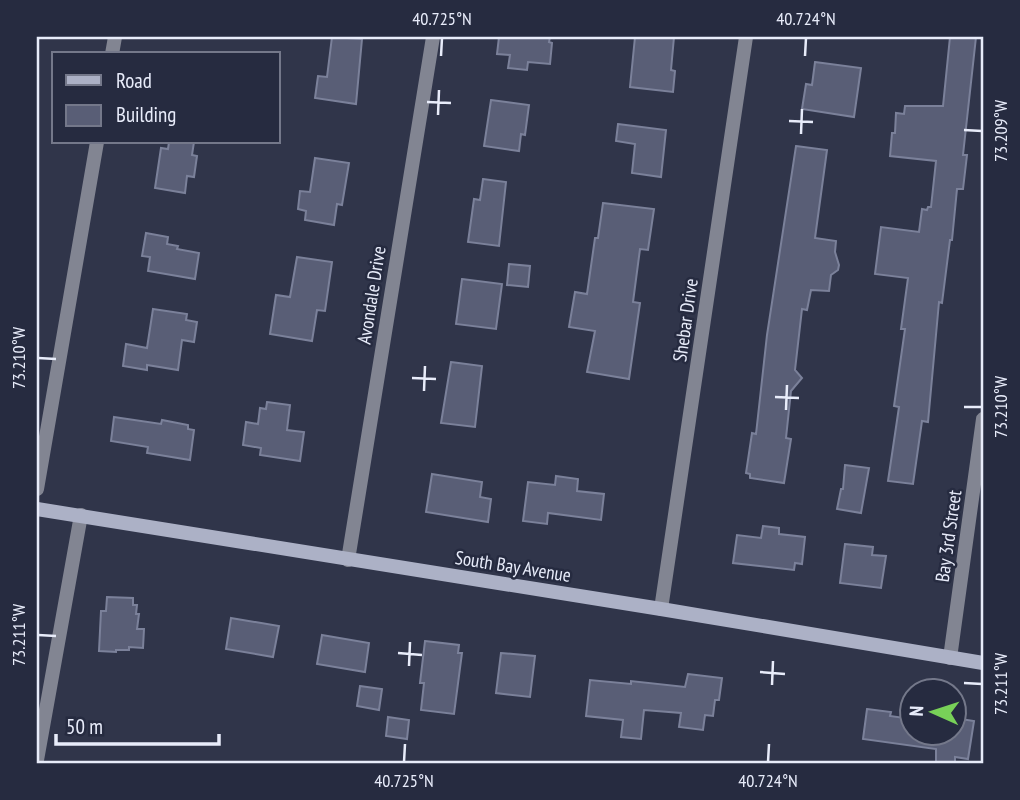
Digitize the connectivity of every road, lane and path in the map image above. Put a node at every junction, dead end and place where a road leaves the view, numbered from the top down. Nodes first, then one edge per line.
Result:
1 (433, 37) edge
2 (746, 37) edge
3 (97, 144) edge
4 (983, 419) edge
5 (37, 489) edge
6 (37, 509) edge
7 (81, 515) junction
8 (348, 559) junction
9 (661, 609) junction
10 (950, 658) junction
11 (983, 663) edge
12 (37, 760) edge

1 - 8 street, Avondale Drive
2 - 9 street, Shebar Drive
3 - 5 street
4 - 10 street, Bay 3rd Street
6 - 7 street, South Bay Avenue
7 - 8 street, South Bay Avenue
7 - 12 street
8 - 9 street, South Bay Avenue
9 - 10 street, South Bay Avenue
10 - 11 street, South Bay Avenue

